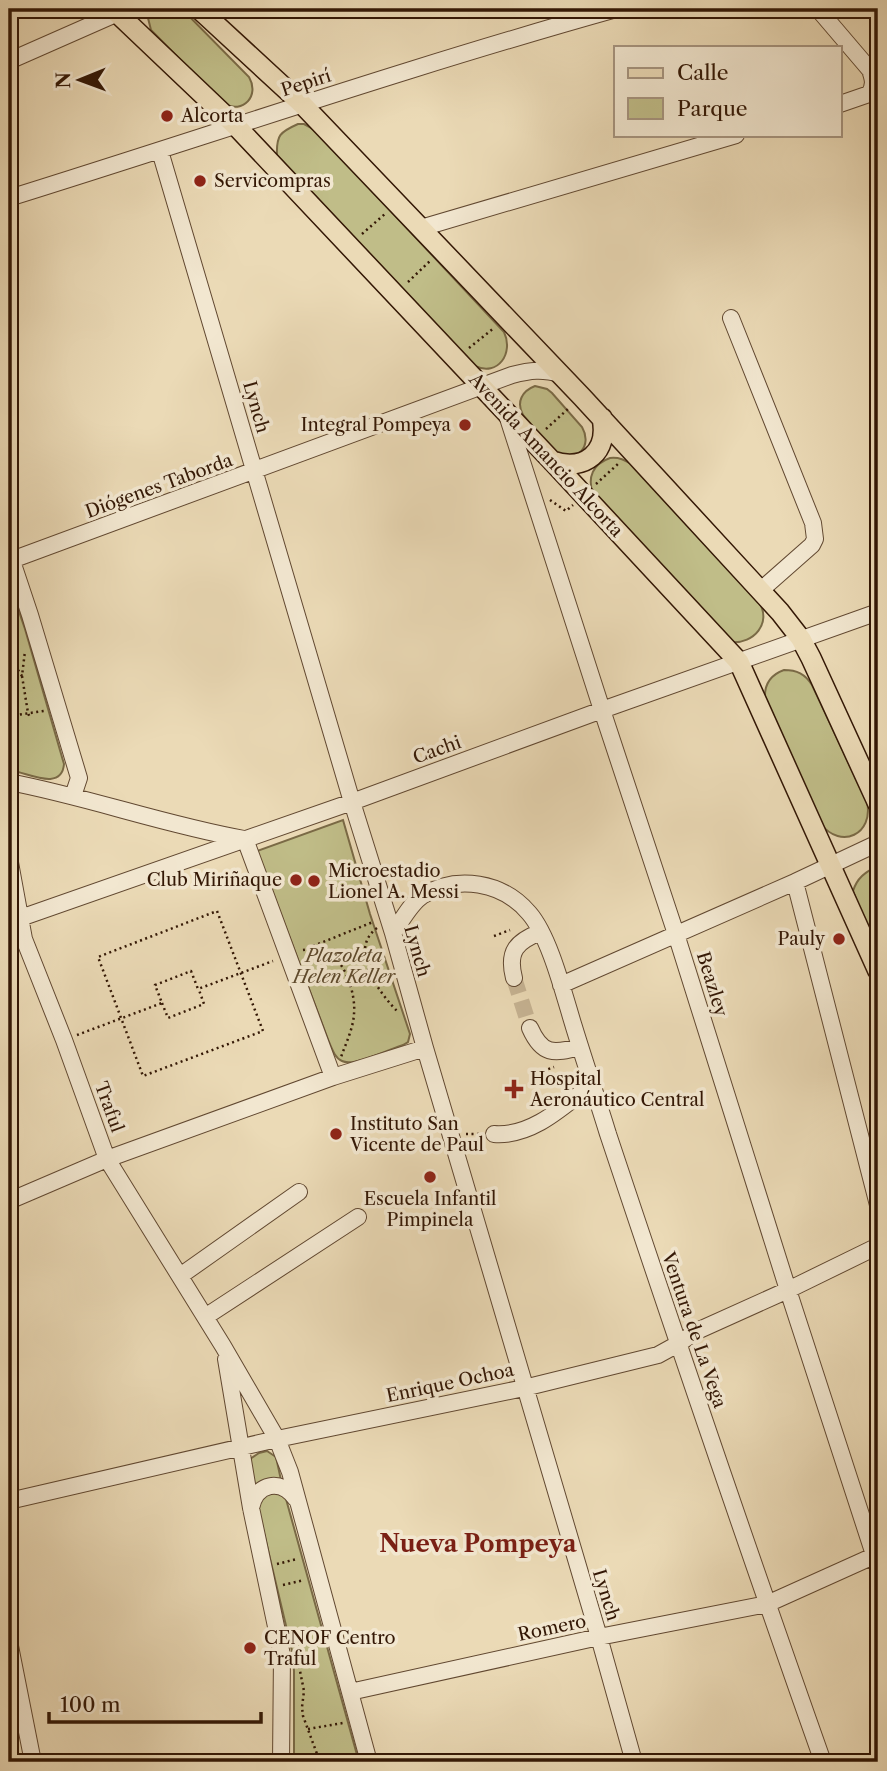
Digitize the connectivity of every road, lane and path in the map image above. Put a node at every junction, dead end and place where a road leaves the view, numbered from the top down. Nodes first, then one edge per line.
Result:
1 (199, 9) edge
2 (616, 9) edge
3 (818, 9) edge
4 (119, 10) edge
5 (563, 16) edge
6 (9, 61) edge
7 (842, 103) edge
8 (302, 104) junction
9 (236, 126) junction
10 (733, 136) edge
11 (160, 151) junction
12 (9, 198) edge
13 (397, 203) junction
14 (421, 228) junction
15 (349, 246) junction
16 (442, 250) junction
17 (395, 294) junction
18 (506, 318) junction
19 (731, 318) dead end
20 (456, 359) junction
21 (561, 374) junction
22 (482, 387) junction
23 (582, 397) junction
24 (507, 413) junction
25 (602, 418) junction
26 (533, 441) junction
27 (552, 461) junction
28 (255, 471) junction
29 (10, 558) edge
30 (761, 590) junction
31 (878, 612) edge
32 (802, 639) junction
33 (25, 649) dead end
34 (9, 656) edge
35 (739, 662) junction
36 (22, 676) junction
37 (58, 708) junction
38 (602, 710) junction
39 (28, 713) junction
40 (9, 716) edge
41 (30, 718) dead end
42 (9, 782) edge
43 (73, 796) junction
44 (352, 802) junction
45 (878, 804) edge
46 (245, 839) junction
47 (878, 843) edge
48 (9, 858) edge
49 (829, 865) junction
50 (795, 882) junction
51 (14, 920) edge
52 (389, 924) junction
53 (541, 932) junction
54 (502, 933) dead end
55 (677, 934) junction
56 (494, 936) dead end
57 (288, 955) junction
58 (878, 971) edge
59 (241, 973) junction
60 (514, 978) tunnel mouth
61 (561, 985) junction
62 (198, 989) junction
63 (162, 1003) junction
64 (122, 1018) junction
65 (530, 1028) tunnel mouth
66 (64, 1040) junction
67 (423, 1041) junction
68 (580, 1048) junction
69 (547, 1070) dead end
70 (538, 1073) dead end
71 (333, 1077) junction
72 (592, 1084) junction
73 (449, 1129) junction
74 (494, 1134) joint
75 (107, 1159) junction
76 (299, 1192) dead end
77 (9, 1201) edge
78 (878, 1205) edge
79 (358, 1217) dead end
80 (878, 1246) edge
81 (180, 1276) junction
82 (788, 1290) junction
83 (205, 1317) junction
84 (678, 1344) junction
85 (223, 1346) junction
86 (524, 1388) junction
87 (277, 1439) junction
88 (240, 1448) junction
89 (296, 1499) junction
90 (9, 1501) edge
91 (251, 1508) junction
92 (300, 1558) dead end
93 (877, 1559) edge
94 (275, 1564) dead end
95 (306, 1579) dead end
96 (280, 1586) dead end
97 (767, 1604) junction
98 (599, 1637) junction
99 (9, 1641) edge
100 (295, 1651) dead end
101 (349, 1692) junction
102 (309, 1717) dead end
103 (304, 1721) junction
104 (343, 1723) dead end
105 (307, 1730) junction
106 (33, 1762) edge
107 (281, 1762) edge
108 (320, 1762) edge
109 (369, 1762) edge
110 (634, 1762) edge
111 (823, 1762) edge

1 - 8 main road
2 - 5 street, Pepirí
3 - 7 street
4 - 6 street
4 - 9 main road, Avenida Amancio Alcorta
5 - 8 street, Pepirí
8 - 9 street, Pepirí
8 - 13 main road
9 - 11 street, Pepirí
9 - 15 main road, Avenida Amancio Alcorta
10 - 14 street
11 - 12 street, Pepirí
11 - 28 street, Lynch
13 - 14 main road
13 - 15 path
14 - 16 main road
15 - 17 main road, Avenida Amancio Alcorta
16 - 17 path
16 - 18 main road
17 - 20 main road, Avenida Amancio Alcorta
18 - 20 path
18 - 21 main road
19 - 30 street
20 - 22 main road, Avenida Amancio Alcorta
21 - 22 street, Diógenes Taborda
21 - 23 main road
22 - 24 main road, Avenida Amancio Alcorta
22 - 28 street, Diógenes Taborda
23 - 25 main road
23 - 26 path
24 - 26 main road, Avenida Amancio Alcorta
24 - 38 street, Beazley
25 - 27 main road
25 - 30 main road
26 - 27 main road, Avenida Amancio Alcorta
27 - 35 main road, Avenida Amancio Alcorta
28 - 29 street, Diógenes Taborda
28 - 44 street, Lynch
29 - 37 street
30 - 32 main road
31 - 32 street, Cachi
32 - 35 street, Cachi
32 - 45 main road
33 - 36 path
34 - 36 path
35 - 38 street, Cachi
35 - 49 main road, Avenida Amancio Alcorta
36 - 39 path
37 - 39 path
37 - 43 street
38 - 44 street, Cachi
38 - 55 street, Beazley
39 - 40 path
39 - 41 path
42 - 43 street
43 - 46 street
44 - 46 street, Cachi
44 - 52 street, Lynch
46 - 51 street, Cachi
46 - 57 street
47 - 49 street
48 - 51 street, Traful
49 - 50 street
49 - 58 main road, Avenida Amancio Alcorta
50 - 55 street
50 - 78 street
51 - 66 street, Traful
52 - 53 street, Ventura de La Vega
52 - 67 street, Lynch
52 - 67 path
52 - 71 path
53 - 60 street
53 - 61 street, Ventura de La Vega
54 - 56 path
55 - 61 street
55 - 82 street, Beazley
57 - 59 path
57 - 71 street
59 - 62 path
59 - 64 path
59 - 64 path
61 - 68 street, Ventura de La Vega
62 - 63 path
62 - 63 path
63 - 64 path
64 - 66 path
65 - 68 street
66 - 75 street, Traful
67 - 71 street
67 - 73 street, Lynch
68 - 72 street, Ventura de La Vega
69 - 70 path
71 - 75 street
72 - 74 street
72 - 84 street, Ventura de La Vega
73 - 74 path
73 - 86 street, Lynch
75 - 77 street
75 - 81 street, Traful
76 - 81 street
79 - 83 street
80 - 82 street, Enrique Ochoa
81 - 83 street, Traful
82 - 84 street, Enrique Ochoa
82 - 93 street, Beazley
83 - 85 street, Traful
84 - 86 street, Enrique Ochoa
84 - 97 street, Ventura de La Vega
85 - 87 street, Traful
85 - 88 street, Traful
86 - 87 street, Enrique Ochoa
86 - 98 street, Lynch
87 - 88 street, Enrique Ochoa
87 - 89 street, Traful
88 - 90 street, Enrique Ochoa
88 - 91 street, Traful
89 - 91 street
89 - 101 street, Traful
91 - 107 street, Traful
92 - 94 path
93 - 97 street, Romero
95 - 96 path
97 - 98 street, Romero
97 - 111 street, Ventura de La Vega
98 - 101 street, Romero
98 - 110 street, Lynch
99 - 106 street
100 - 103 path
101 - 109 street, Traful
102 - 103 path
103 - 105 path
104 - 105 path
105 - 108 path

